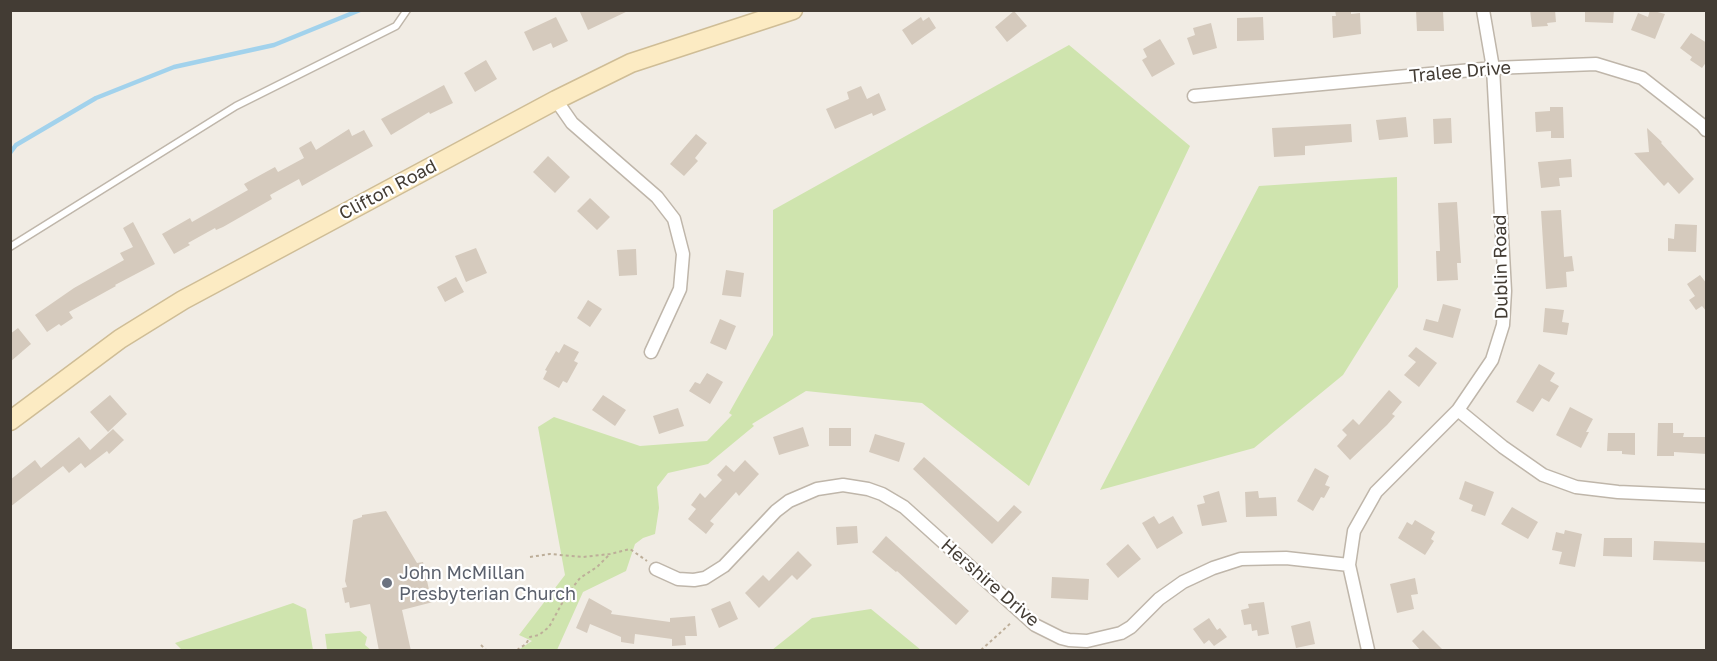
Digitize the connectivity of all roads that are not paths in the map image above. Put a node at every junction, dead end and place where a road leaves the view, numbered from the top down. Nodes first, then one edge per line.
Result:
1 (407, 10) edge
2 (793, 10) edge
3 (1483, 10) edge
4 (1492, 68) junction
5 (1194, 96) dead end
6 (555, 100) junction
7 (1707, 130) edge
8 (10, 247) edge
9 (651, 352) dead end
10 (1458, 410) junction
11 (10, 421) edge
12 (1707, 496) edge
13 (1348, 565) junction
14 (656, 569) dead end
15 (1368, 651) edge

1 - 8 lane
2 - 6 main road, Clifton Road
3 - 4 street, Dublin Road
4 - 5 street, Tralee Drive
4 - 7 street, Tralee Drive
4 - 10 street, Dublin Road
6 - 9 street
6 - 11 main road, Clifton Road
10 - 12 street
10 - 13 street, Dublin Road
13 - 14 street, Hershire Drive
13 - 15 street, Dublin Road

